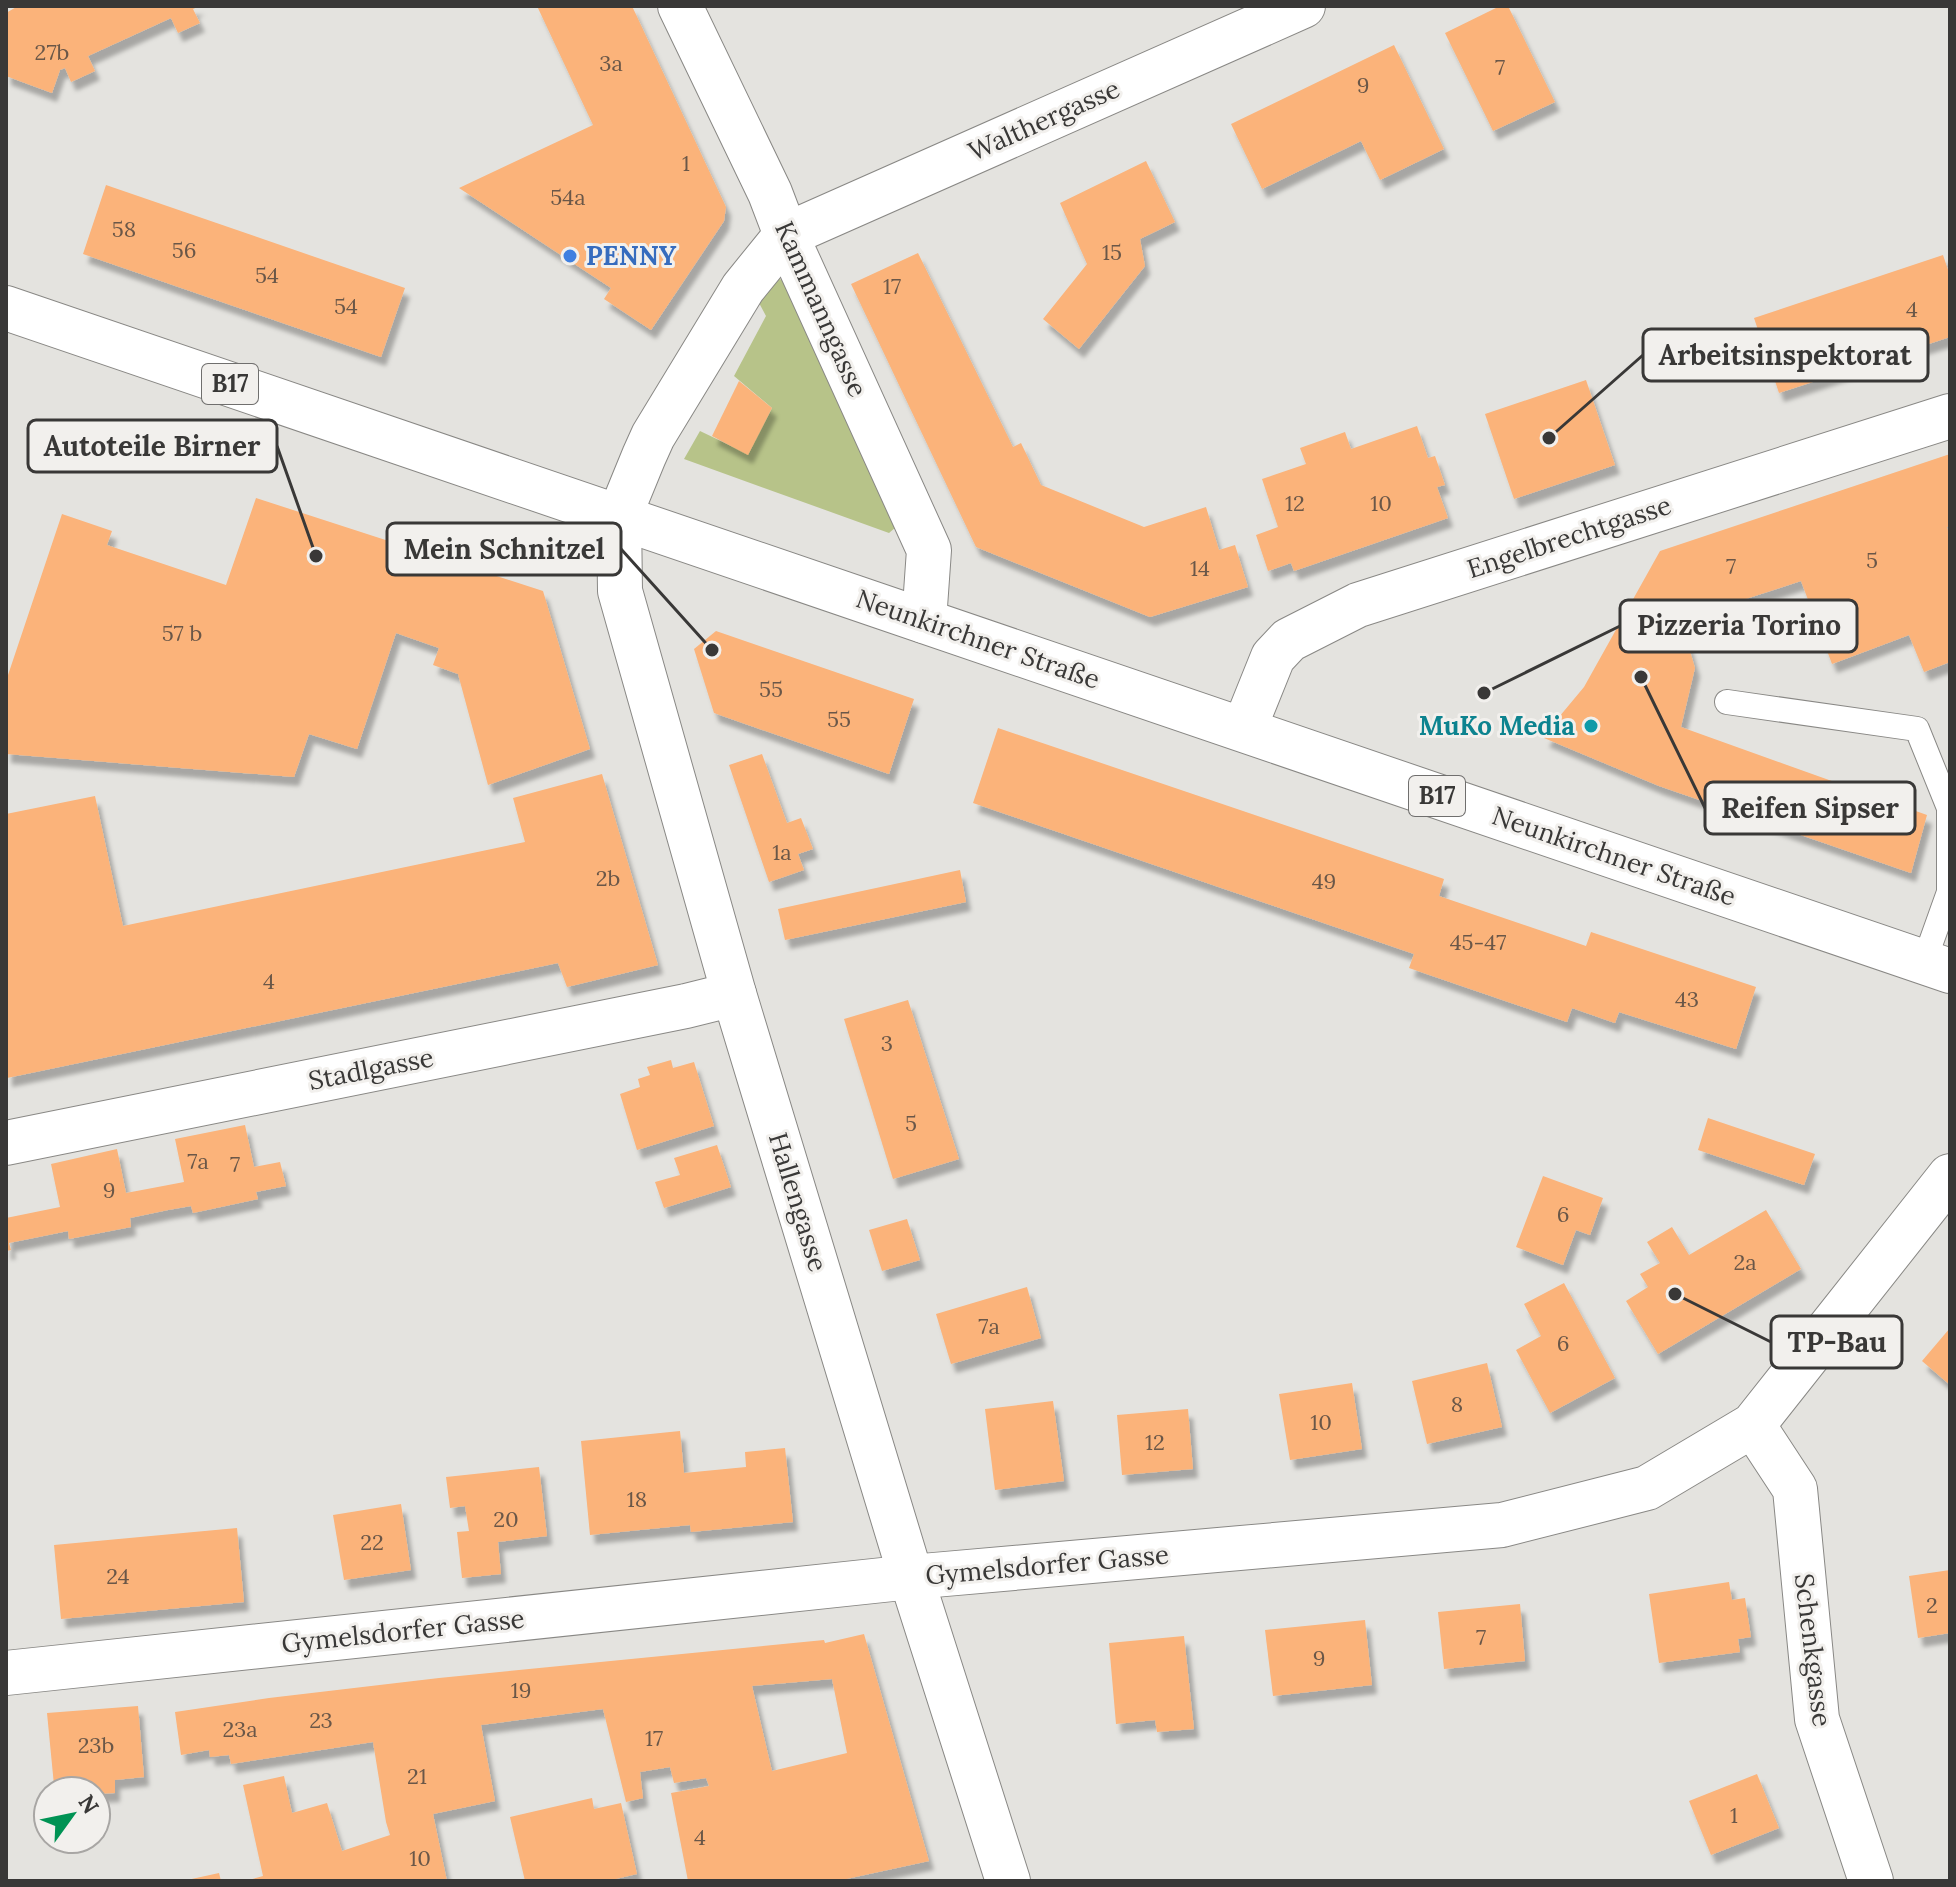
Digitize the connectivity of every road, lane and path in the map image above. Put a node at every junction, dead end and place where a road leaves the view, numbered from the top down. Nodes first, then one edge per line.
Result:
1 (680, 6) edge
2 (1303, 6) edge
3 (786, 235) junction
4 (6, 308) edge
5 (1950, 416) edge
6 (619, 517) junction
7 (924, 621) junction
8 (1727, 702) dead end
9 (1244, 729) junction
10 (1937, 966) edge
11 (734, 994) junction
12 (6, 1143) edge
13 (1950, 1176) edge
14 (1753, 1425) junction
15 (911, 1577) junction
16 (6, 1673) edge
17 (1008, 1881) edge
18 (1871, 1881) edge

1 - 3 street, Kammanngasse
2 - 3 street, Walthergasse
3 - 6 street
3 - 7 street, Kammanngasse
4 - 6 street, Neunkirchner Straße / B17
5 - 9 street, Engelbrechtgasse
6 - 7 street, Neunkirchner Straße / B17
6 - 11 street, Hallengasse
7 - 9 street, Neunkirchner Straße / B17
8 - 10 lane
9 - 10 street, Neunkirchner Straße / B17
11 - 12 street, Stadlgasse
11 - 15 street, Hallengasse
13 - 14 street, Gymelsdorfer Gasse
14 - 15 street, Gymelsdorfer Gasse
14 - 18 street, Schenkgasse
15 - 16 street, Gymelsdorfer Gasse
15 - 17 street, Hallengasse

